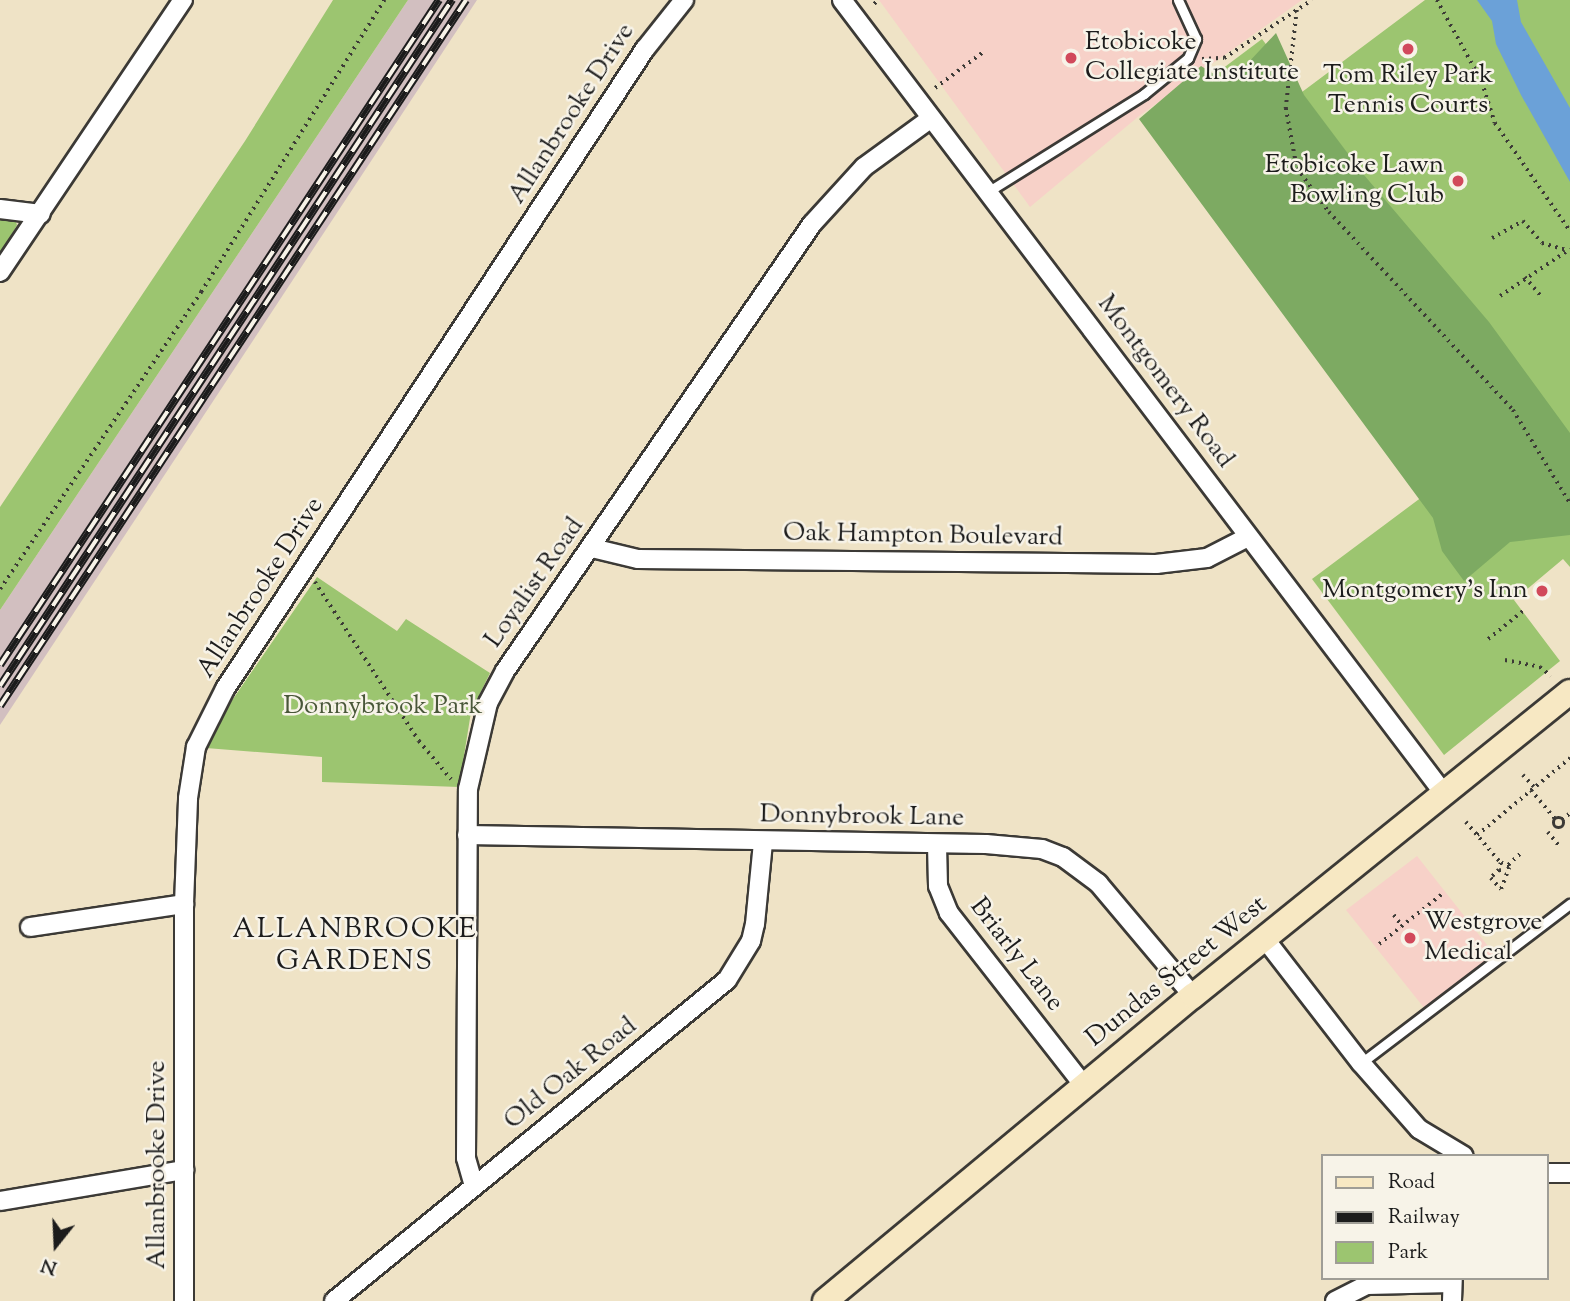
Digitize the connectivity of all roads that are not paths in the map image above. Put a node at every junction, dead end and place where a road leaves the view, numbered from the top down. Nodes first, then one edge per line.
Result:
1 (183, 0) edge
2 (684, 0) edge
3 (842, 0) edge
4 (1178, 0) edge
5 (930, 119) junction
6 (989, 191) junction
7 (0, 209) edge
8 (41, 214) junction
9 (0, 272) edge
10 (1248, 537) junction
11 (592, 548) junction
12 (1564, 692) edge
13 (1445, 795) junction
14 (467, 835) junction
15 (764, 842) junction
16 (937, 845) junction
17 (184, 904) junction
18 (1570, 904) edge
19 (30, 927) dead end
20 (1265, 939) junction
21 (1193, 996) junction
22 (1361, 1063) junction
23 (1084, 1086) junction
24 (1461, 1154) edge
25 (184, 1170) junction
26 (1549, 1173) edge
27 (1570, 1173) edge
28 (474, 1186) junction
29 (0, 1200) edge
30 (1452, 1288) edge
31 (184, 1301) edge
32 (334, 1301) edge
33 (825, 1301) edge
34 (1335, 1301) edge

1 - 8 street
2 - 17 street, Allanbrooke Drive
3 - 5 street, Montgomery Road
4 - 6 lane
5 - 6 street, Montgomery Road
5 - 11 street, Loyalist Road
6 - 10 street, Montgomery Road
7 - 8 street
8 - 9 street
10 - 11 street, Oak Hampton Boulevard
10 - 13 street, Montgomery Road
11 - 14 street, Loyalist Road
12 - 13 main road, Dundas Street West
13 - 20 main road, Dundas Street West
14 - 15 street, Donnybrook Lane
14 - 28 street, Loyalist Road
15 - 16 street, Donnybrook Lane
15 - 28 street, Old Oak Road
16 - 21 street, Donnybrook Lane
16 - 23 street, Briarly Lane
17 - 19 street
17 - 25 street, Allanbrooke Drive
18 - 22 lane
20 - 21 main road, Dundas Street West
20 - 22 street
21 - 23 main road, Dundas Street West
22 - 24 street
23 - 33 main road, Dundas Street West
25 - 29 street
25 - 31 street, Allanbrooke Drive
26 - 27 street
28 - 32 street, Old Oak Road
30 - 34 street

